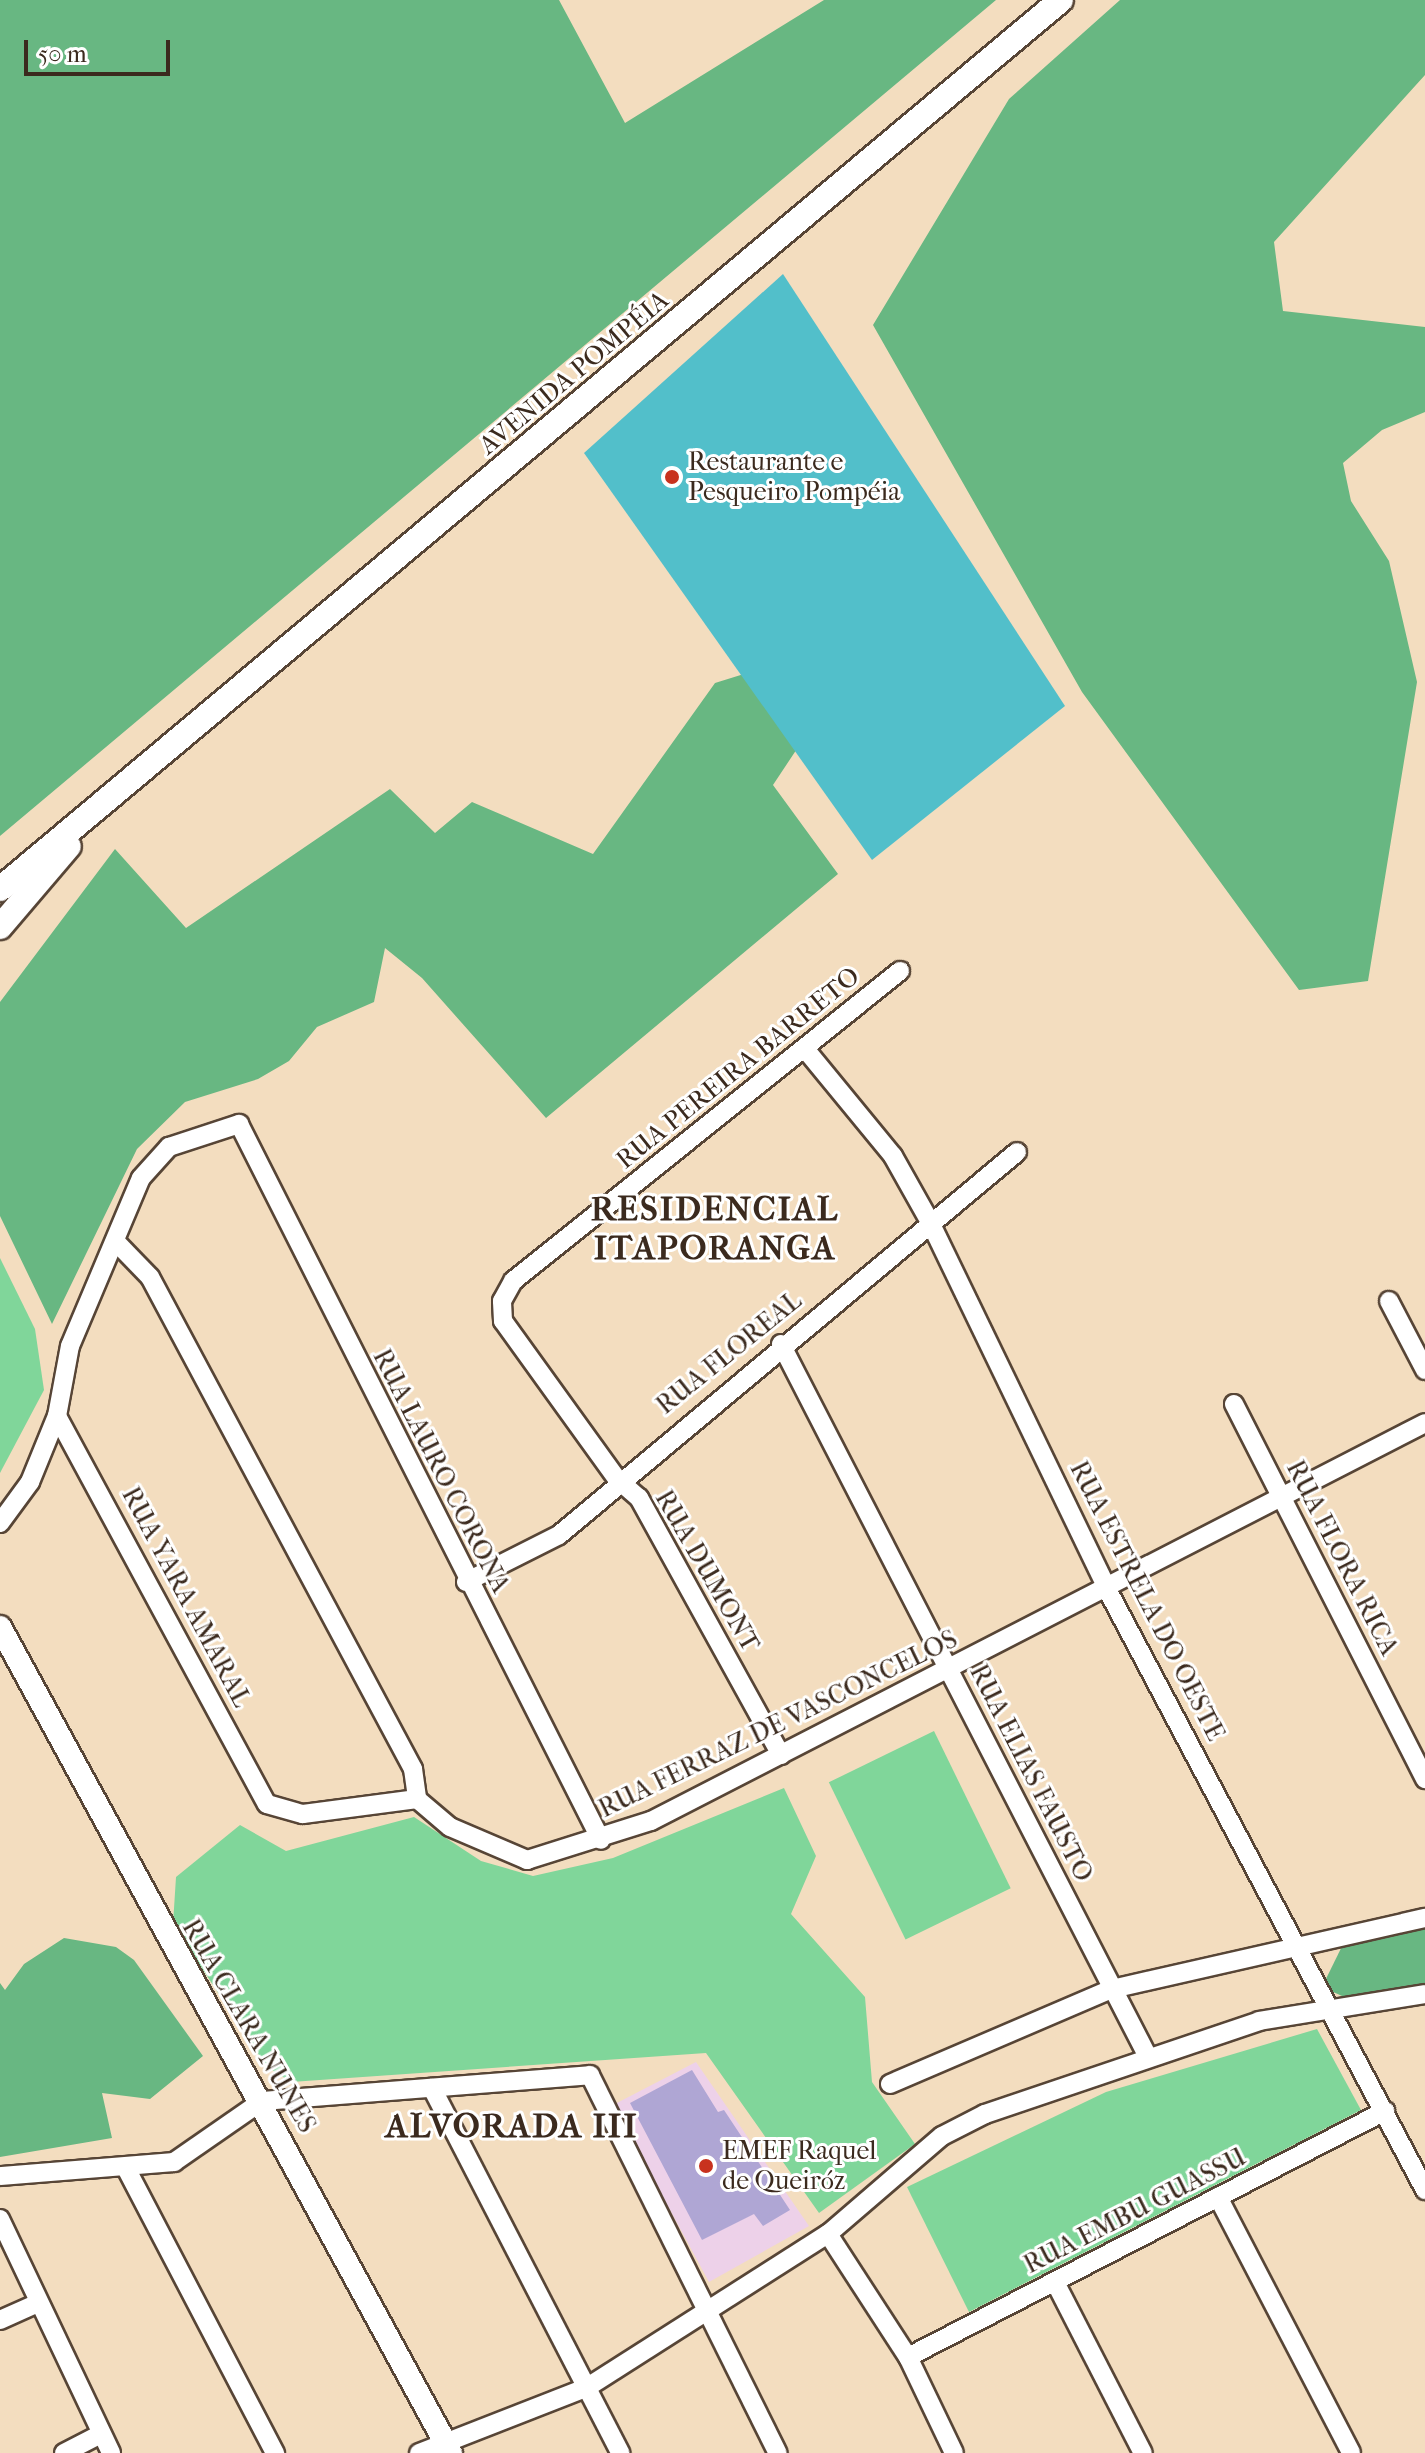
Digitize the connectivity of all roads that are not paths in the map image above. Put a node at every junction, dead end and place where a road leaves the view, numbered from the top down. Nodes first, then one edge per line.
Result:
1 (1061, 0) edge
2 (123, 789) junction
3 (0, 889) edge
4 (4, 922) edge
5 (900, 971) dead end
6 (806, 1050) junction
7 (1017, 1152) dead end
8 (930, 1222) junction
9 (117, 1243) junction
10 (502, 1301) joint
11 (1389, 1301) dead end
12 (781, 1344) junction
13 (1425, 1370) edge
14 (1234, 1404) dead end
15 (57, 1416) junction
16 (1425, 1423) edge
17 (617, 1479) junction
18 (1281, 1497) junction
19 (0, 1523) edge
20 (466, 1582) junction
21 (1108, 1591) junction
22 (0, 1627) edge
23 (947, 1668) junction
24 (781, 1755) junction
25 (1425, 1779) edge
26 (417, 1799) junction
27 (601, 1840) junction
28 (1425, 1918) edge
29 (1300, 1945) junction
30 (1112, 1989) junction
31 (1425, 1994) edge
32 (1331, 2005) junction
33 (1147, 2055) junction
34 (890, 2084) dead end
35 (432, 2088) junction
36 (262, 2101) junction
37 (1385, 2111) junction
38 (126, 2168) junction
39 (0, 2176) edge
40 (1425, 2190) edge
41 (1218, 2197) junction
42 (0, 2219) edge
43 (828, 2234) junction
44 (1055, 2282) junction
45 (38, 2303) junction
46 (704, 2312) junction
47 (0, 2320) edge
48 (908, 2357) junction
49 (586, 2388) junction
50 (101, 2434) junction
51 (447, 2446) edge
52 (64, 2453) edge
53 (111, 2453) edge
54 (275, 2453) edge
55 (419, 2453) edge
56 (620, 2453) edge
57 (778, 2453) edge
58 (954, 2453) edge
59 (1143, 2453) edge
60 (1351, 2453) edge

1 - 2 main road, AVENIDA POMPÉIA
2 - 3 main road, AVENIDA POMPÉIA
2 - 4 main road, AVENIDA POMPÉIA
5 - 6 street, RUA PEREIRA BARRETO
6 - 8 street, RUA ESTRELA DO OESTE
6 - 10 street, RUA PEREIRA BARRETO
7 - 8 street, RUA FLOREAL
8 - 12 street, RUA FLOREAL
8 - 21 street, RUA ESTRELA DO OESTE
9 - 15 street
9 - 20 street, RUA LAURO CORONA
9 - 26 street
10 - 17 street, RUA DUMONT
11 - 13 street
12 - 17 street, RUA FLOREAL
12 - 23 street, RUA ELIAS FAUSTO
14 - 18 street, RUA FLORA RICA
15 - 19 street
15 - 26 street, RUA YARA AMARAL
16 - 18 street, RUA FERRAZ DE VASCONCELOS
17 - 20 street, RUA FLOREAL
17 - 24 street, RUA DUMONT
18 - 21 street, RUA FERRAZ DE VASCONCELOS
18 - 25 street, RUA FLORA RICA
20 - 27 street, RUA LAURO CORONA
21 - 23 street, RUA FERRAZ DE VASCONCELOS
21 - 29 street, RUA ESTRELA DO OESTE
22 - 36 street, RUA CLARA NUNES
23 - 24 street, RUA FERRAZ DE VASCONCELOS
23 - 30 street, RUA ELIAS FAUSTO
24 - 27 street, RUA FERRAZ DE VASCONCELOS
26 - 27 street, RUA FERRAZ DE VASCONCELOS
28 - 29 street
29 - 30 street
29 - 32 street, RUA ESTRELA DO OESTE
30 - 33 street, RUA ELIAS FAUSTO
30 - 34 street
31 - 32 street
32 - 33 street
32 - 37 street, RUA ESTRELA DO OESTE
33 - 43 street
35 - 36 street
35 - 46 street
35 - 49 street
36 - 38 street
36 - 51 street, RUA CLARA NUNES
37 - 40 street, RUA ESTRELA DO OESTE
37 - 41 street, RUA EMBU GUASSU
38 - 39 street
38 - 54 street
41 - 44 street, RUA EMBU GUASSU
41 - 60 street
42 - 45 street
43 - 46 street
43 - 48 street
44 - 48 street, RUA EMBU GUASSU
44 - 59 street
45 - 47 street
45 - 50 street
46 - 49 street
46 - 57 street
48 - 58 street
49 - 51 street
49 - 56 street
50 - 52 street
50 - 53 street
51 - 55 street

